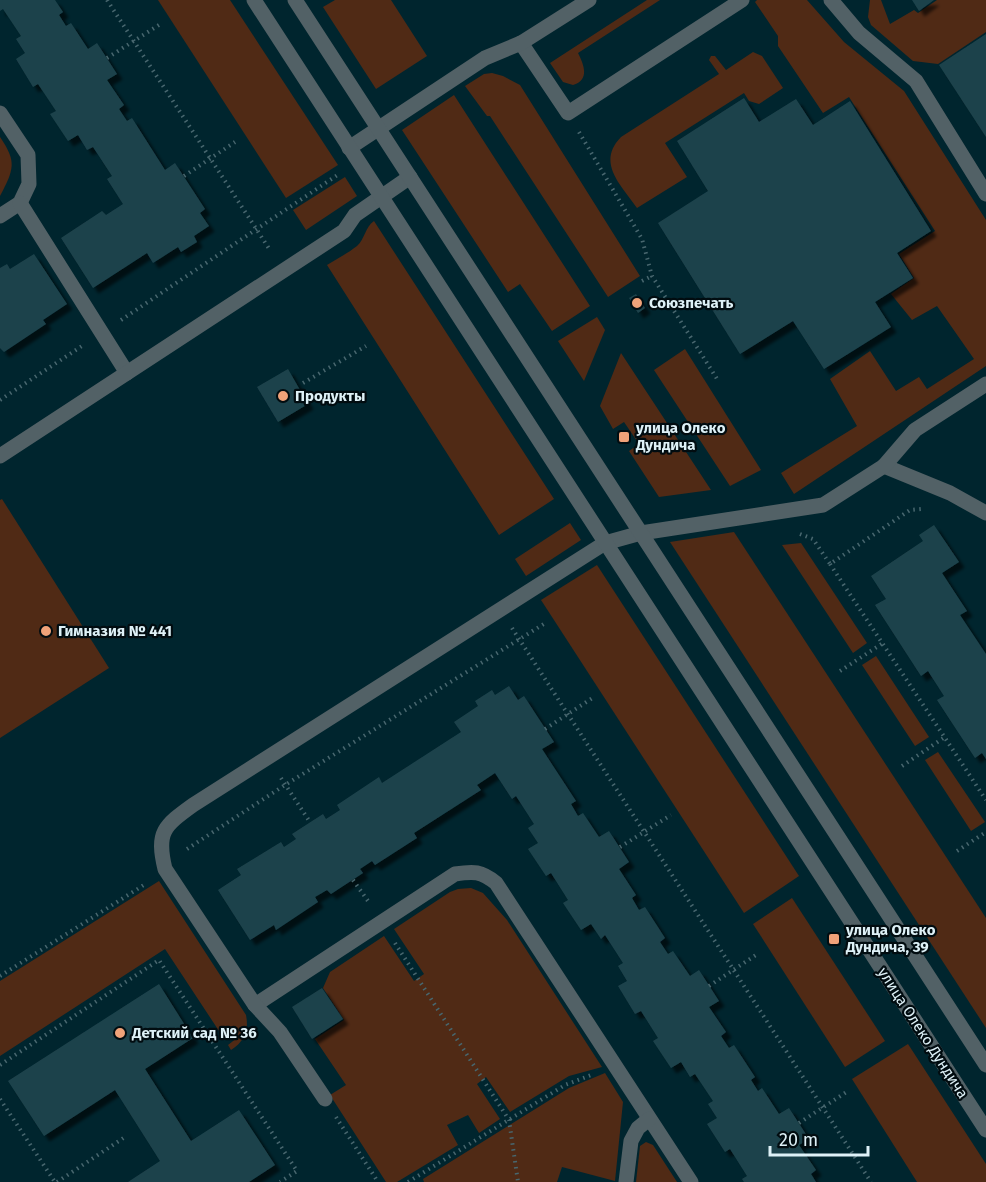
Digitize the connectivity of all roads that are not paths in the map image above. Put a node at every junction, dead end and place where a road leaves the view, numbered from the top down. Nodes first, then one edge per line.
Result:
1 (254, 0) edge
2 (295, 0) edge
3 (589, 0) edge
4 (742, 0) edge
5 (831, 0) edge
6 (521, 43) junction
7 (0, 113) edge
8 (378, 128) junction
9 (350, 148) junction
10 (410, 177) junction
11 (986, 194) edge
12 (381, 197) junction
13 (20, 203) junction
14 (0, 216) edge
15 (127, 373) junction
16 (986, 384) edge
17 (0, 456) edge
18 (884, 466) junction
19 (986, 513) edge
20 (641, 533) junction
21 (605, 543) junction
22 (255, 1005) junction
23 (986, 1065) edge
24 (325, 1099) road end
25 (649, 1119) junction
26 (986, 1130) edge
27 (626, 1182) edge
28 (691, 1182) edge

1 - 9 street, улица Олеко Дундича
2 - 8 street
3 - 6 street
4 - 6 street
5 - 11 street
6 - 8 street
7 - 13 street
8 - 9 street
8 - 10 street
9 - 12 street, улица Олеко Дундича
10 - 12 street
10 - 20 street
12 - 15 street
12 - 21 street, улица Олеко Дундича
13 - 14 street
13 - 15 street
15 - 17 street
16 - 18 street
18 - 19 street
18 - 20 street
20 - 21 street
20 - 23 street
21 - 22 street
21 - 26 street, улица Олеко Дундича
22 - 24 street
22 - 25 street
25 - 27 street
25 - 28 street

